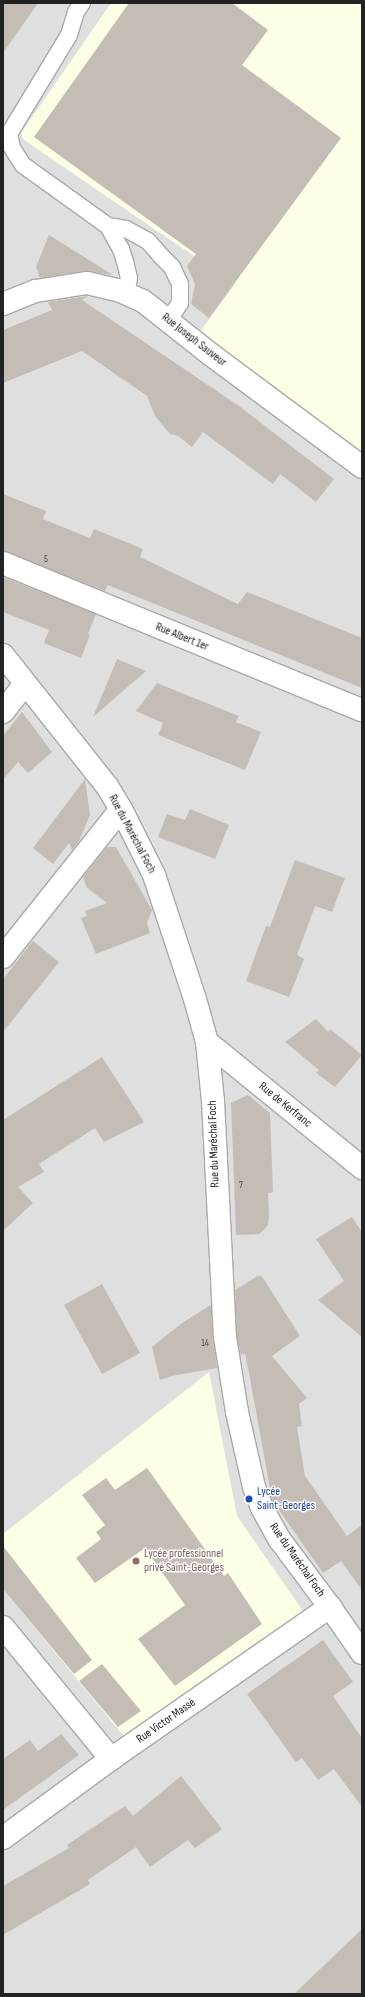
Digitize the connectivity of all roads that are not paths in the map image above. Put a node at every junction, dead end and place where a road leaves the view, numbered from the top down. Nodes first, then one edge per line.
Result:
1 (82, 3) edge
2 (108, 226) junction
3 (126, 293) junction
4 (3, 304) edge
5 (168, 321) junction
6 (362, 467) edge
7 (3, 563) edge
8 (3, 655) edge
9 (25, 684) junction
10 (362, 710) edge
11 (3, 712) edge
12 (121, 808) junction
13 (3, 957) edge
14 (207, 1042) junction
15 (362, 1168) edge
16 (330, 1607) junction
17 (3, 1627) edge
18 (362, 1653) edge
19 (111, 1759) junction
20 (3, 1838) edge

1 - 2 lane
2 - 3 lane
2 - 5 lane
3 - 4 street, Rue Joseph Sauveur
3 - 5 street, Rue Joseph Sauveur
5 - 6 street, Rue Joseph Sauveur
7 - 10 street, Rue Albert 1er
8 - 9 street, Rue du Maréchal Foch
9 - 11 street
9 - 12 street, Rue du Maréchal Foch
12 - 13 street
12 - 14 street, Rue du Maréchal Foch
14 - 15 street, Rue de Kerfranc
14 - 16 street, Rue du Maréchal Foch
16 - 18 street, Rue du Maréchal Foch
16 - 19 street, Rue Victor Massé
17 - 19 street
19 - 20 street, Rue Victor Massé

